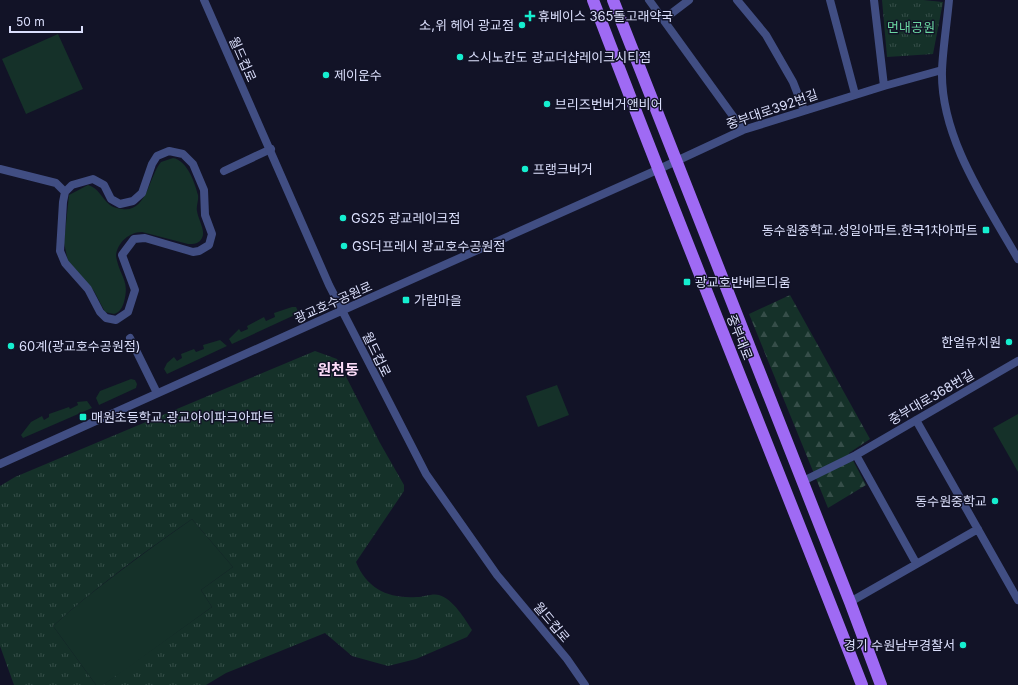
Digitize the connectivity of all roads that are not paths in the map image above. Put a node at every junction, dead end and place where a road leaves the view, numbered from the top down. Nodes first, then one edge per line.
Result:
1 (204, 0) edge
2 (593, 0) edge
3 (612, 0) edge
4 (649, 0) edge
5 (689, 0) edge
6 (737, 0) edge
7 (830, 0) edge
8 (874, 0) edge
9 (949, 0) edge
10 (664, 19) junction
11 (942, 70) junction
12 (884, 86) junction
13 (855, 94) junction
14 (804, 110) junction
15 (743, 130) junction
16 (271, 149) junction
17 (676, 161) junction
18 (0, 169) edge
19 (657, 170) junction
20 (224, 171) dead end
21 (65, 192) junction
22 (1018, 259) edge
23 (342, 311) junction
24 (130, 338) dead end
25 (1018, 361) edge
26 (156, 393) junction
27 (916, 420) junction
28 (856, 455) junction
29 (0, 464) edge
30 (803, 482) junction
31 (978, 529) junction
32 (916, 563) junction
33 (1016, 590) edge
34 (1018, 600) edge
35 (850, 602) junction
36 (585, 685) edge
37 (862, 685) edge
38 (881, 685) edge

1 - 16 street, 월드컵로
2 - 19 main road, 중부대로
3 - 17 main road, 중부대로
4 - 10 street
5 - 10 street
6 - 14 street
7 - 13 street
8 - 12 street
9 - 11 street
10 - 15 street
11 - 12 street, 중부대로392번길
11 - 22 street
12 - 13 street, 중부대로392번길
13 - 14 street, 중부대로392번길
14 - 15 street, 중부대로392번길
15 - 17 street, 중부대로392번길
16 - 20 street
16 - 23 street, 월드컵로
17 - 19 street, 광교호수공원로
17 - 30 main road, 중부대로
18 - 21 street
19 - 23 street, 광교호수공원로
19 - 37 main road, 중부대로
21 - 21 street
23 - 26 street, 광교호수공원로
23 - 36 street, 월드컵로
24 - 26 street
25 - 27 street, 중부대로368번길
26 - 29 street, 광교호수공원로
27 - 28 street, 중부대로368번길
27 - 31 street
28 - 30 street, 중부대로368번길
28 - 32 street
30 - 35 main road, 중부대로
31 - 32 street
31 - 33 street
32 - 35 street
33 - 34 street
35 - 38 main road, 중부대로

